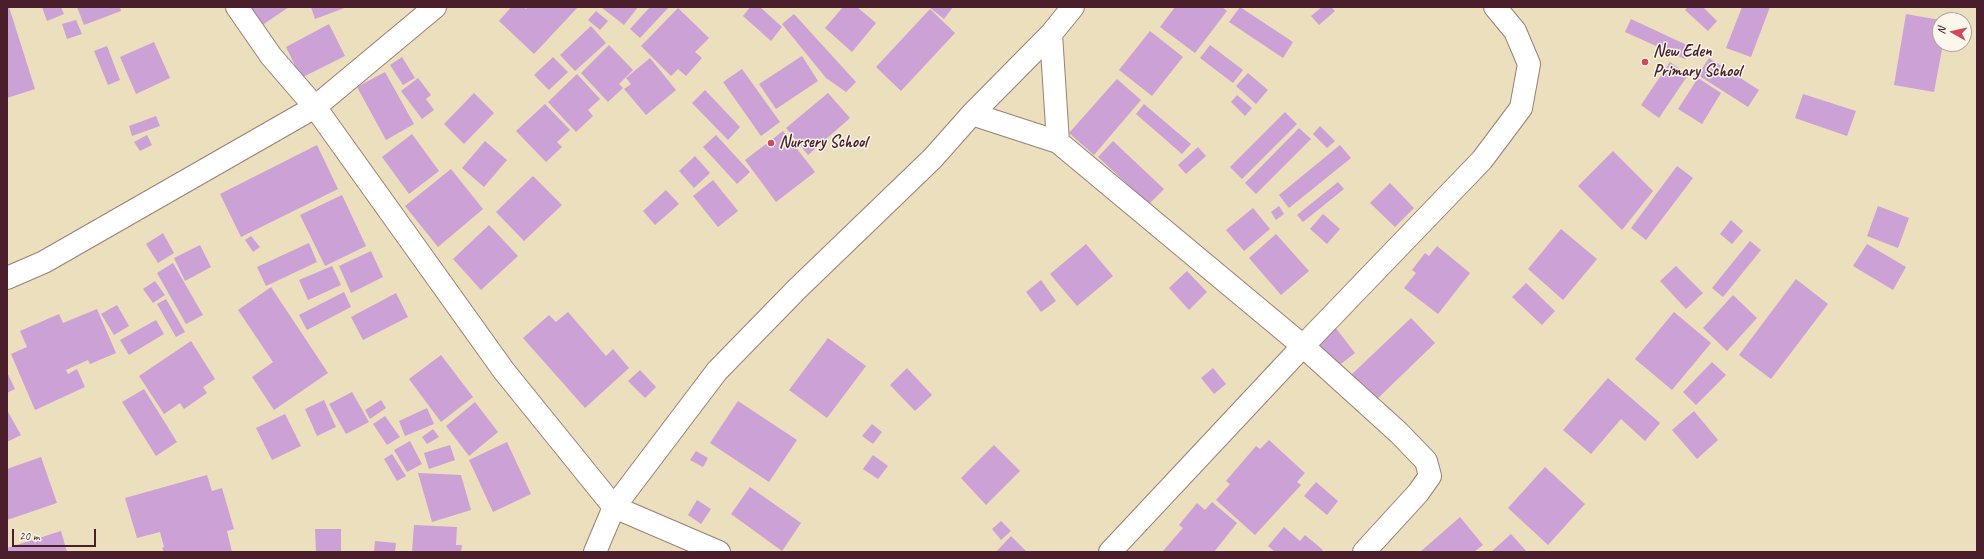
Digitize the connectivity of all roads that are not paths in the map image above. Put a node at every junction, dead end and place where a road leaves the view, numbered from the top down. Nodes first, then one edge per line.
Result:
1 (237, 7) edge
2 (436, 7) edge
3 (1073, 7) edge
4 (1495, 7) edge
5 (1051, 34) junction
6 (315, 107) junction
7 (972, 114) junction
8 (1058, 142) junction
9 (7, 278) edge
10 (1303, 346) junction
11 (614, 506) junction
12 (595, 552) edge
13 (719, 552) edge
14 (1110, 552) edge
15 (1364, 552) edge

1 - 6 street
2 - 6 street
3 - 5 street
4 - 10 street
5 - 7 street
5 - 8 street
6 - 9 street
6 - 11 street
7 - 8 street
7 - 11 street
8 - 10 street
10 - 14 street
10 - 15 street
11 - 12 street
11 - 13 street

